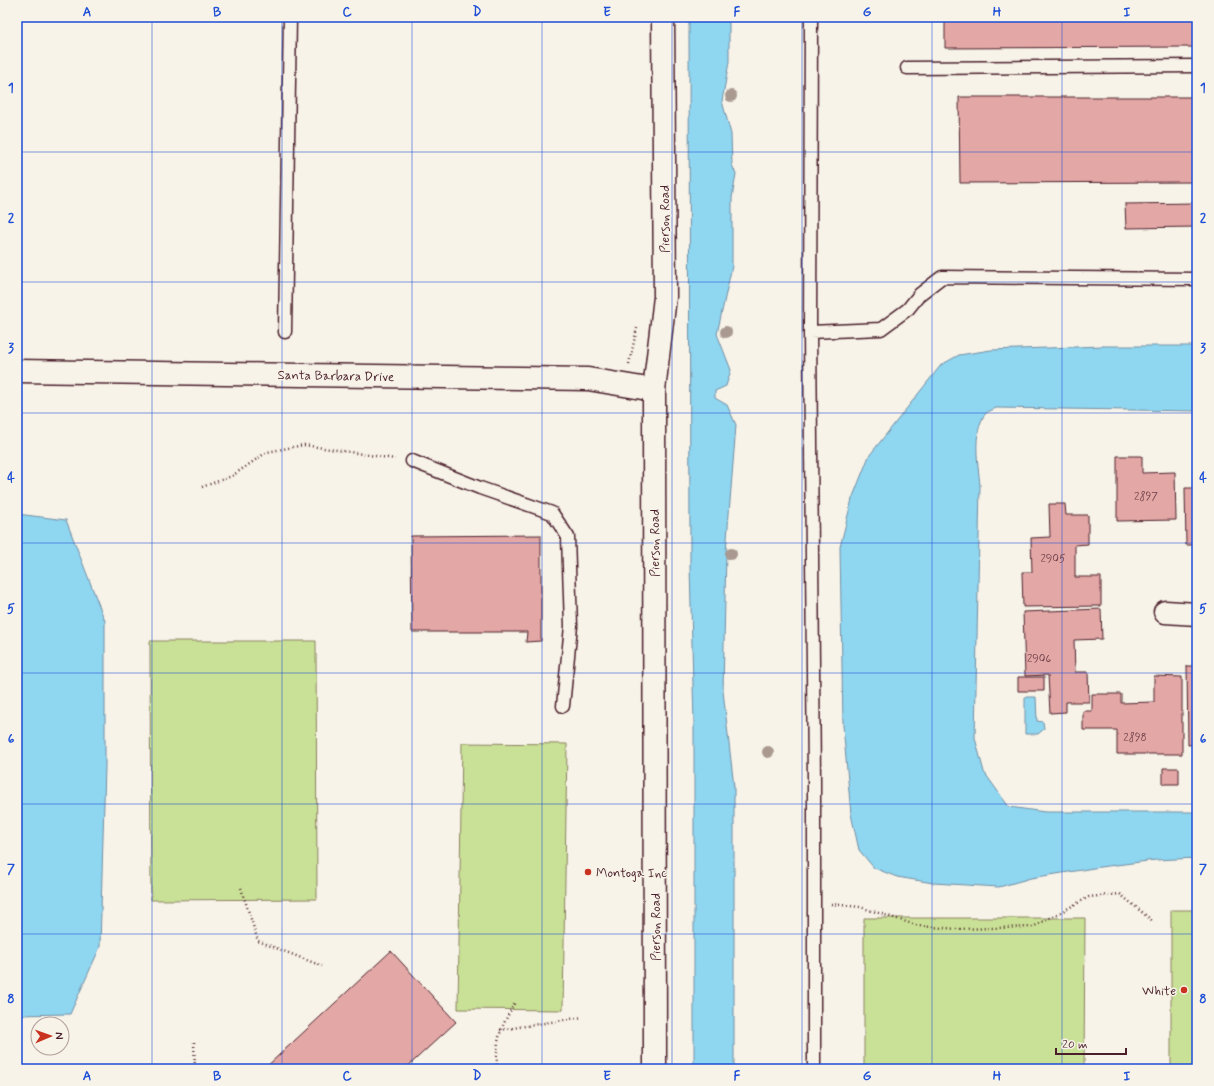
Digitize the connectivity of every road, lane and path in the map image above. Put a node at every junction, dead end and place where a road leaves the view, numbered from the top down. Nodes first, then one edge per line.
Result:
1 (290, 17) edge
2 (663, 17) edge
3 (811, 17) edge
4 (1197, 66) edge
5 (907, 68) dead end
6 (1197, 279) edge
7 (285, 332) dead end
8 (810, 332) junction
9 (17, 371) edge
10 (654, 390) junction
11 (412, 461) joint
12 (202, 487) dead end
13 (1165, 612) dead end
14 (1197, 614) edge
15 (563, 706) dead end
16 (241, 888) dead end
17 (814, 902) junction
18 (1154, 922) dead end
19 (322, 966) dead end
20 (515, 1002) dead end
21 (583, 1017) dead end
22 (500, 1030) junction
23 (194, 1042) dead end
24 (195, 1069) edge
25 (496, 1069) edge
26 (655, 1069) edge
27 (814, 1069) edge

1 - 7 lane
2 - 10 street, Pierson Road
3 - 8 lane
4 - 5 lane
6 - 8 lane
8 - 17 lane
9 - 10 street, Santa Barbara Drive
10 - 26 street, Pierson Road
11 - 12 path
11 - 15 lane
13 - 14 street
16 - 19 path
17 - 18 path
17 - 27 lane
20 - 22 path
21 - 22 path
22 - 25 path
23 - 24 path

